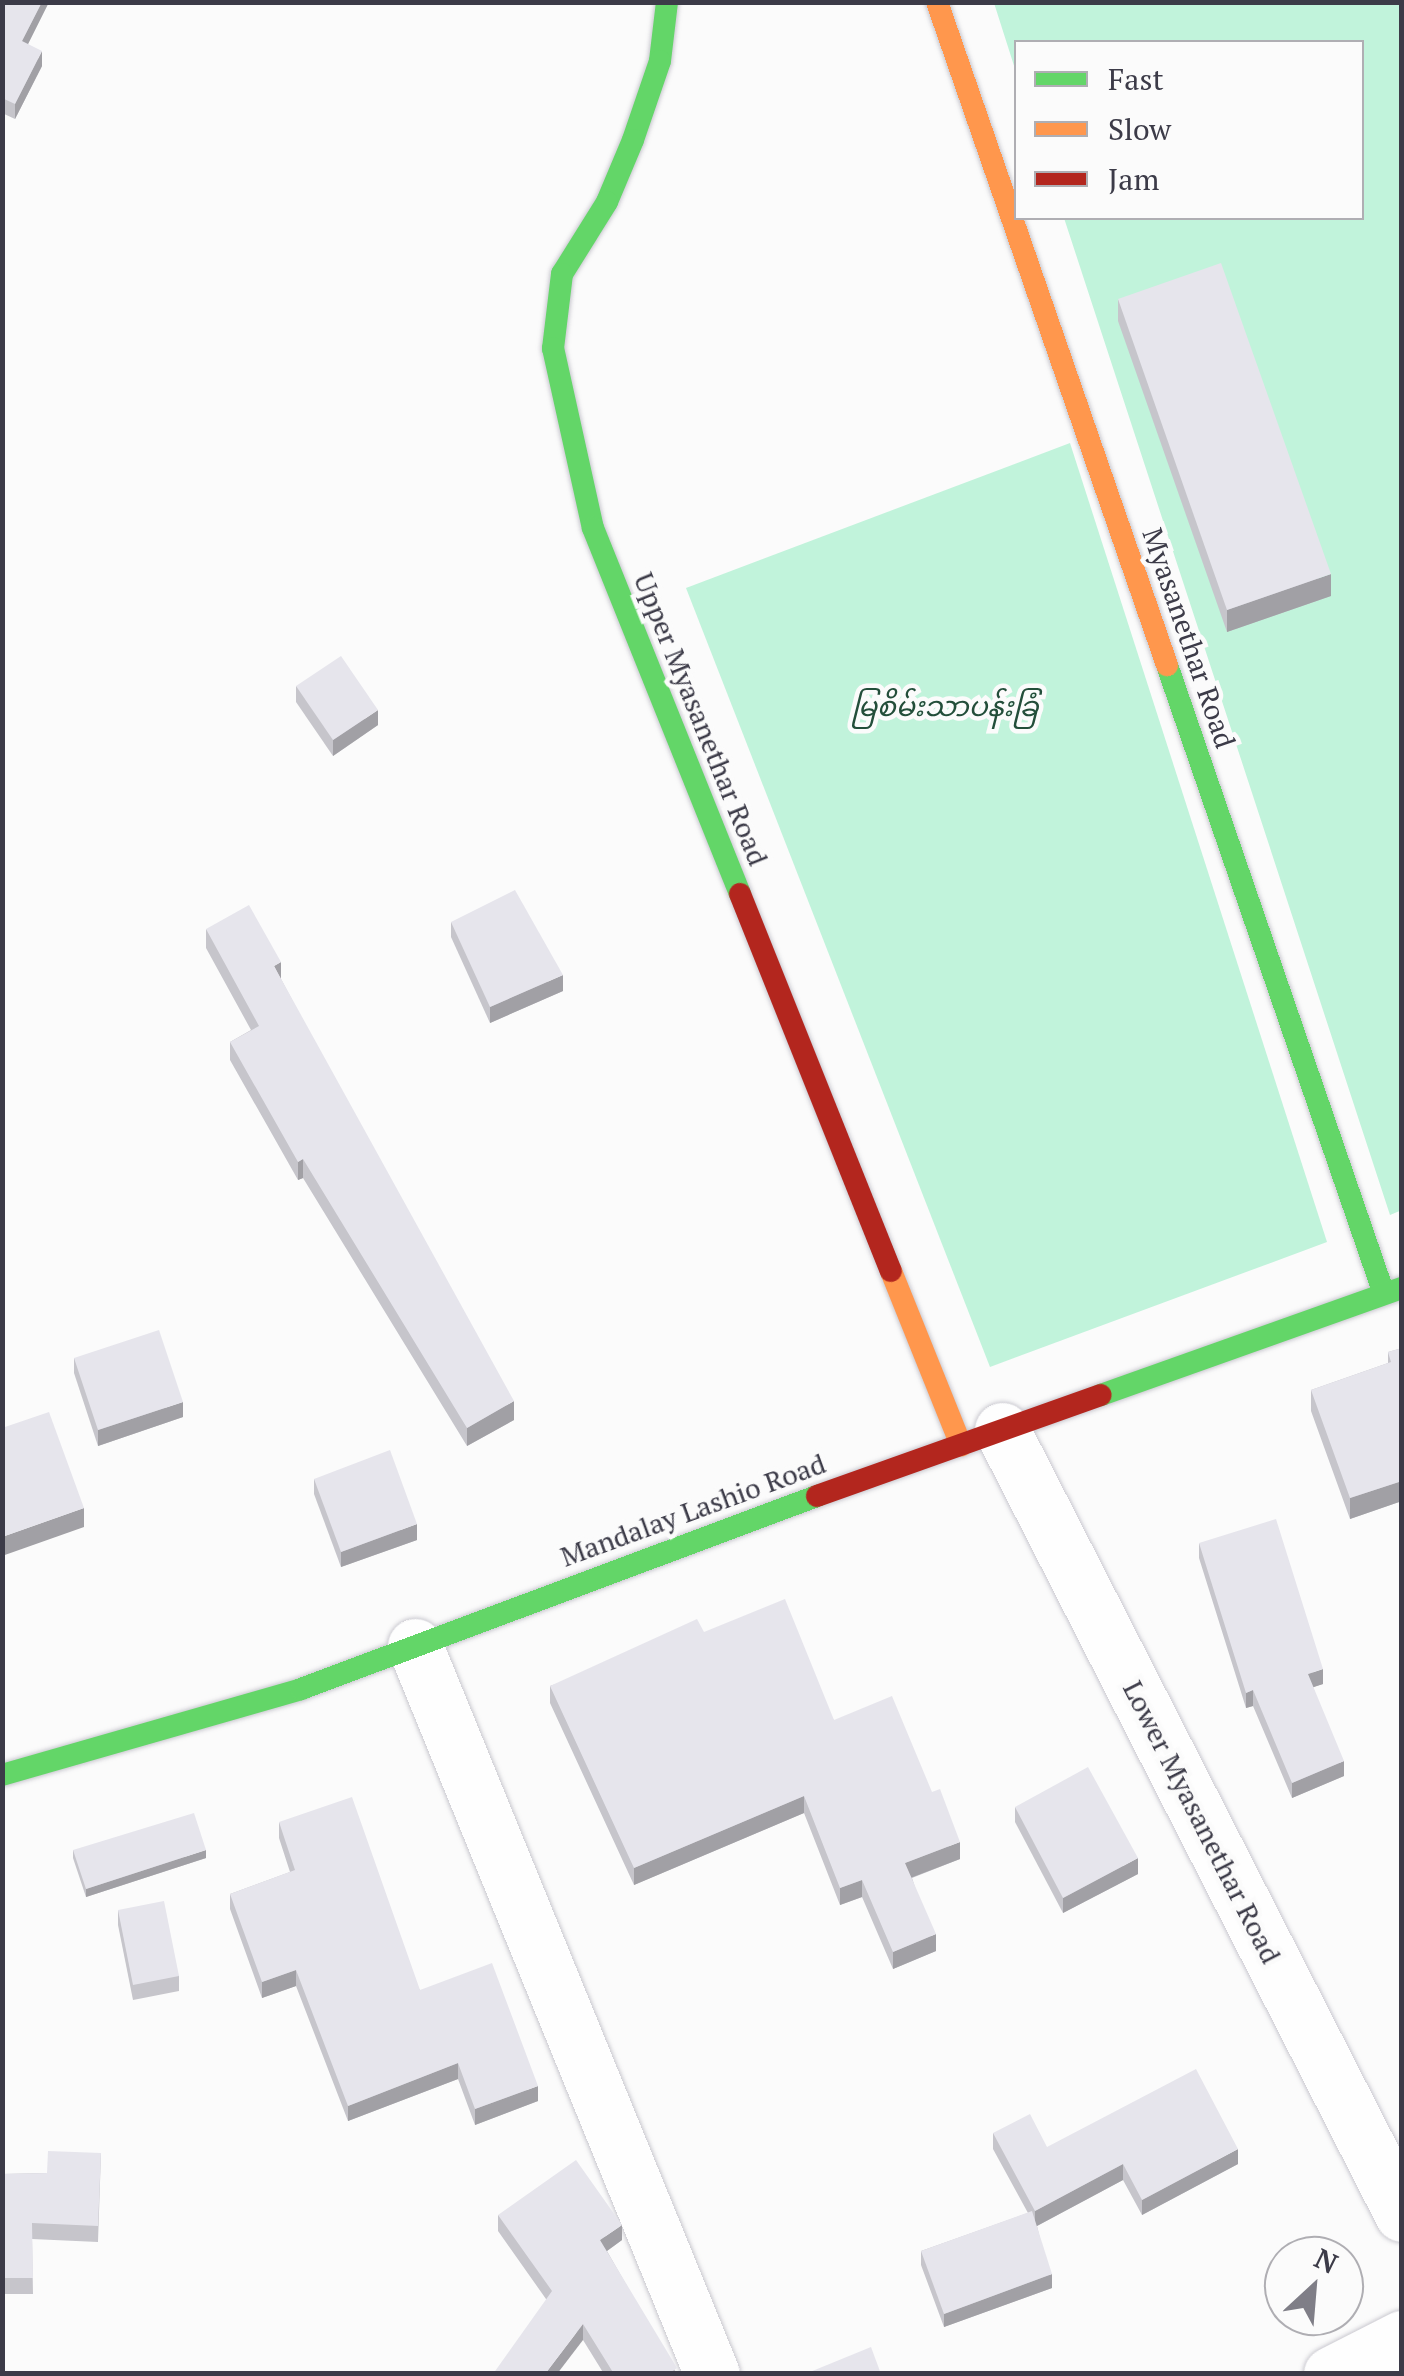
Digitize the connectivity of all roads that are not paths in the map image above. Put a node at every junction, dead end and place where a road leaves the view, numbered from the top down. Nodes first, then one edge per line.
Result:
1 (667, 2) edge
2 (937, 2) edge
3 (1014, 220) edge
4 (1014, 220) edge
5 (1393, 1291) edge
6 (982, 1438) junction
7 (416, 1646) junction
8 (2, 1775) edge
9 (1402, 2214) edge
10 (1402, 2338) edge
11 (712, 2374) edge
12 (1331, 2374) edge

1 - 6 main road, Upper Myasanethar Road
2 - 4 main road, Myasanethar Road
3 - 5 main road, Myasanethar Road
5 - 6 main road, Mandalay Lashio Road
6 - 7 main road, Mandalay Lashio Road
6 - 9 street, Lower Myasanethar Road
7 - 8 main road, Mandalay Lashio Road
7 - 11 street
10 - 12 street

